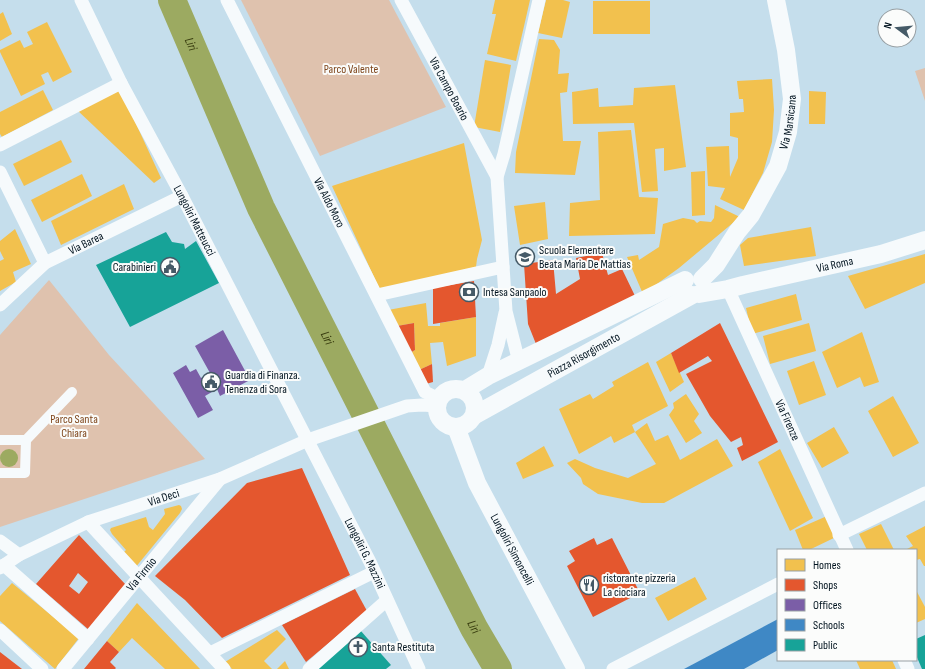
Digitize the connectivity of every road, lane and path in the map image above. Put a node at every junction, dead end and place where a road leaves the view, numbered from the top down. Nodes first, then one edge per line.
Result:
1 (81, 0) edge
2 (227, 0) edge
3 (401, 0) edge
4 (539, 0) edge
5 (776, 0) edge
6 (121, 83) junction
7 (0, 145) edge
8 (0, 172) edge
9 (496, 177) junction
10 (182, 196) junction
11 (737, 232) junction
12 (925, 240) edge
13 (45, 263) junction
14 (716, 264) junction
15 (503, 267) junction
16 (694, 284) junction
17 (735, 287) junction
18 (377, 296) junction
19 (0, 306) edge
20 (506, 312) junction
21 (519, 362) junction
22 (488, 376) junction
23 (465, 390) junction
24 (72, 392) dead end
25 (508, 397) junction
26 (438, 402) junction
27 (475, 415) junction
28 (456, 427) junction
29 (0, 440) edge
30 (26, 440) junction
31 (308, 440) junction
32 (0, 473) edge
33 (220, 479) junction
34 (925, 493) edge
35 (88, 522) junction
36 (839, 535) junction
37 (0, 541) edge
38 (846, 549) edge
39 (19, 555) junction
40 (2, 566) edge
41 (374, 572) junction
42 (138, 578) junction
43 (777, 585) edge
44 (387, 600) junction
45 (0, 630) edge
46 (88, 639) junction
47 (210, 653) junction
48 (42, 669) edge
49 (63, 669) edge
50 (224, 669) edge
51 (309, 669) edge
52 (419, 669) edge
53 (576, 669) edge
54 (613, 669) edge

1 - 6 street, Lungoliri Matteucci
2 - 18 street, Via Aldo Moro
3 - 9 street, Via Campo Boario
4 - 9 street
5 - 11 main road, Via Marsicana
6 - 7 street
6 - 10 street, Lungoliri Matteucci
8 - 13 street
9 - 15 street
10 - 13 street, Via Barea
10 - 31 street, Lungoliri Matteucci
11 - 14 main road, Via Marsicana
11 - 16 main road, Via Marsicana
12 - 17 main road, Via Roma
13 - 19 street, Via Barea
14 - 16 main road, Via Marsicana
14 - 17 main road
15 - 18 street
15 - 20 street
16 - 17 main road
16 - 21 main road, Piazza Risorgimento
16 - 25 main road, Piazza Risorgimento
17 - 36 street, Via Firenze
18 - 26 street, Via Aldo Moro
20 - 21 street
20 - 22 street
21 - 22 main road, Piazza Risorgimento
21 - 25 main road
22 - 23 main road, Piazza Risorgimento
23 - 26 main road
23 - 27 main road
24 - 30 street
25 - 27 main road, Piazza Risorgimento
26 - 28 main road
26 - 31 street, Via Deci
27 - 28 main road
28 - 53 main road, Lungoliri Simoncelli
29 - 30 street
30 - 32 street
31 - 33 street, Via Deci
31 - 41 street, Lungoliri G. Mazzini
33 - 35 street, Via Deci
33 - 42 street, Via Firmio
34 - 36 street
35 - 39 street, Via Deci
35 - 42 street
36 - 38 street, Via Firenze
37 - 39 street
39 - 40 street, Via Deci
40 - 46 street
41 - 44 street, Lungoliri G. Mazzini
41 - 47 street
42 - 46 street, Via Firmio
42 - 47 street
43 - 54 street
44 - 51 street
44 - 52 street, Lungoliri G. Mazzini
45 - 48 street
46 - 49 street, Via Firmio
47 - 50 street

